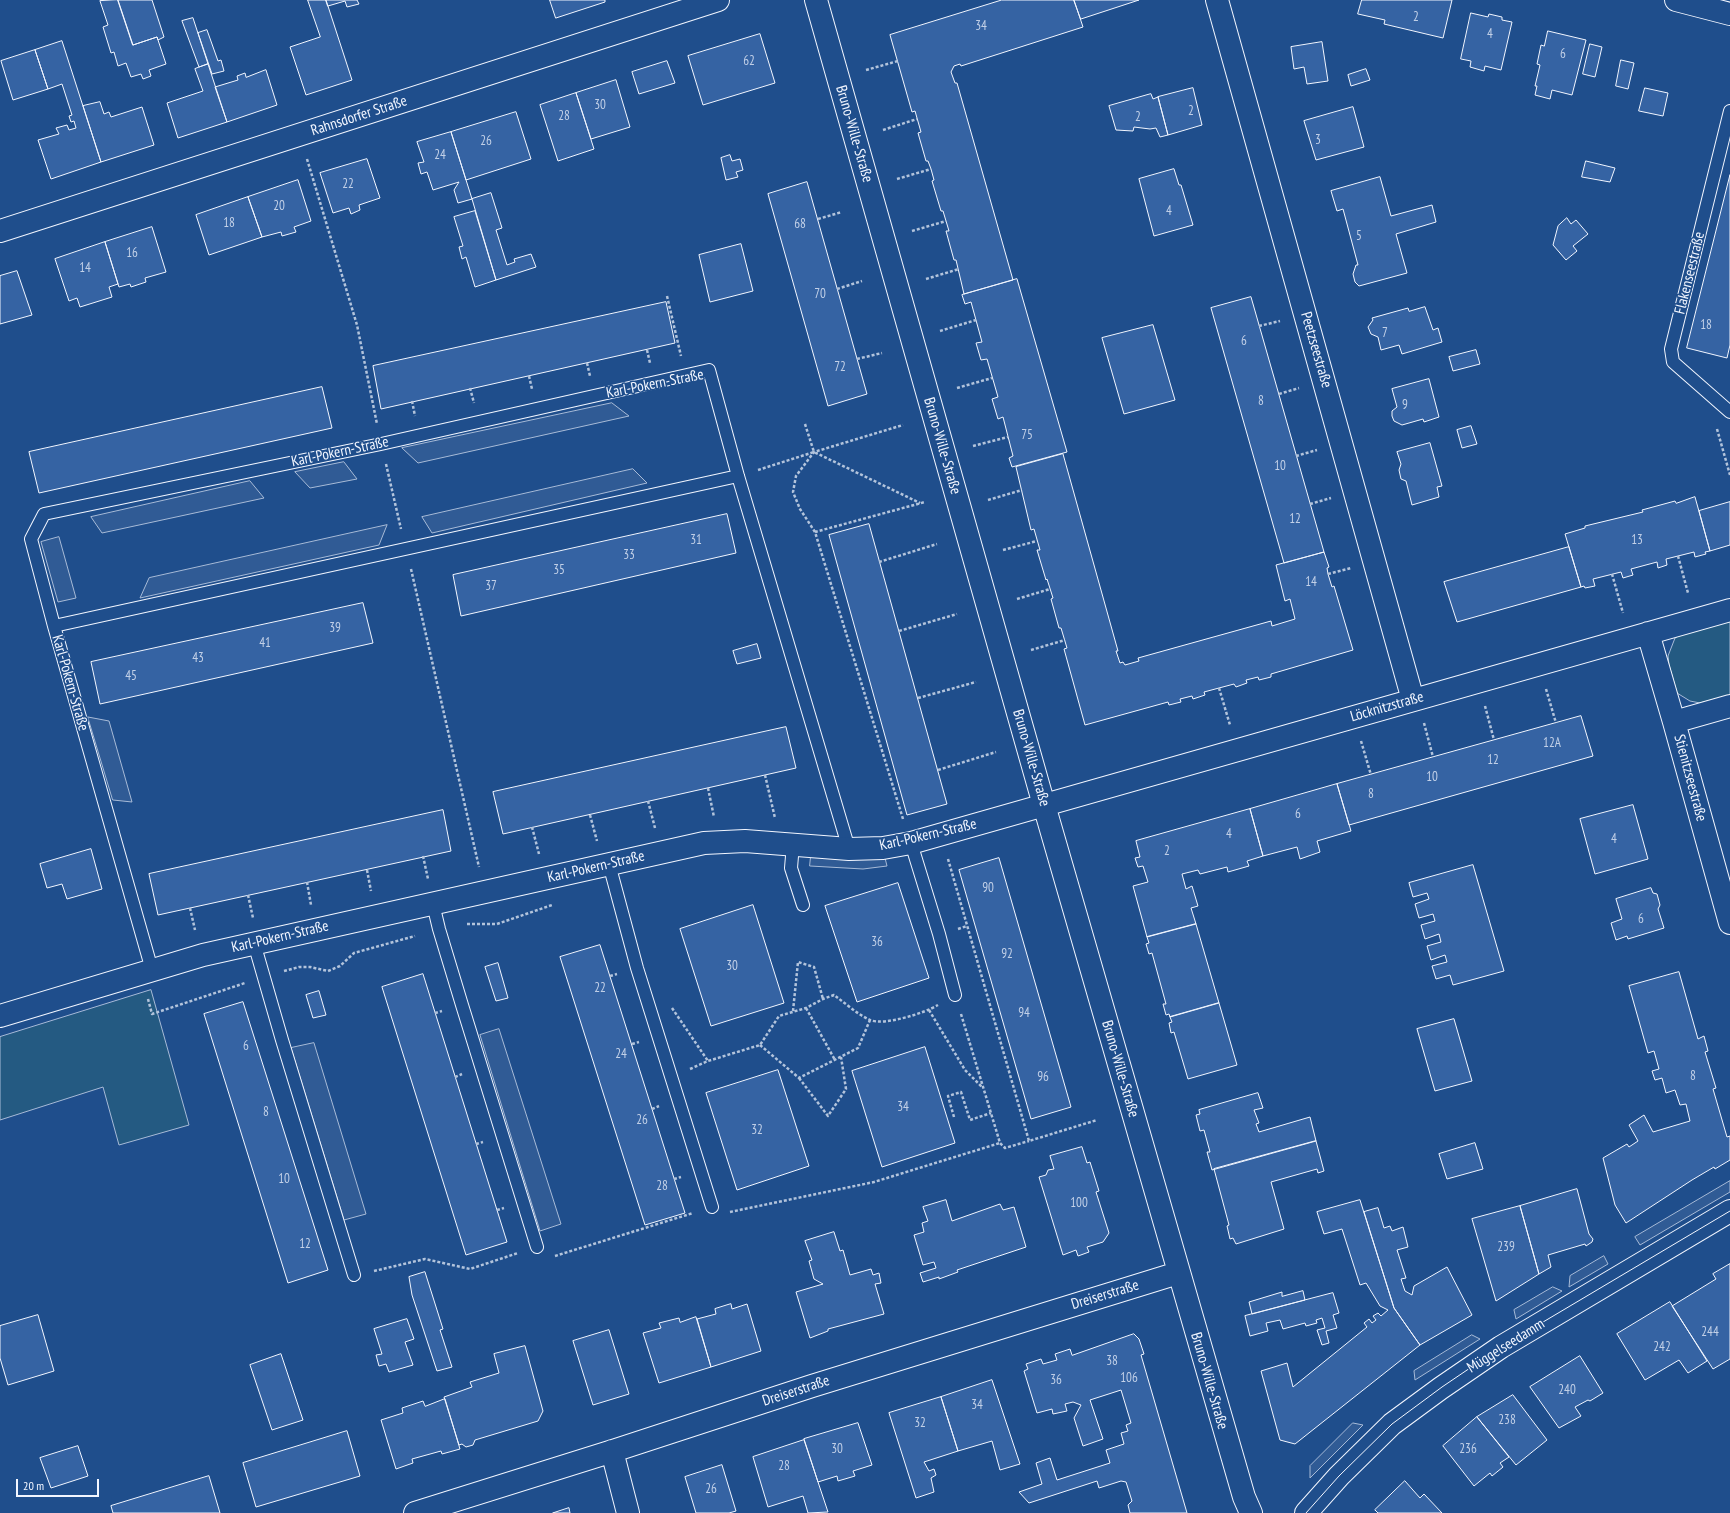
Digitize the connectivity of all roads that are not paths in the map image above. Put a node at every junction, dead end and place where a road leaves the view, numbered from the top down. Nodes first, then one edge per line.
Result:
1 (718, 0) edge
2 (816, 0) edge
3 (1217, 0) edge
4 (1676, 0) edge
5 (1730, 14) edge
6 (1730, 111) edge
7 (0, 231) edge
8 (1730, 412) edge
9 (738, 476) junction
10 (1730, 610) edge
11 (54, 626) junction
12 (1648, 633) junction
13 (1413, 700) junction
14 (1730, 706) edge
15 (1674, 722) junction
16 (1044, 805) junction
17 (910, 843) junction
18 (793, 844) junction
19 (849, 849) junction
20 (608, 864) junction
21 (431, 895) junction
22 (803, 904) dead end
23 (1730, 923) edge
24 (254, 933) junction
25 (152, 970) junction
26 (955, 995) road end
27 (0, 1016) edge
28 (712, 1207) road end
29 (1730, 1211) edge
30 (537, 1247) road end
31 (1178, 1273) junction
32 (354, 1275) road end
33 (612, 1451) junction
34 (415, 1513) edge
35 (628, 1513) edge
36 (1251, 1513) edge
37 (1306, 1513) edge

1 - 7 street, Rahnsdorfer Straße
2 - 16 street, Bruno-Wille-Straße
3 - 13 street, Peetzseestraße
4 - 5 street
6 - 8 lane, Flakenseestraße
9 - 11 lane, Karl-Pokern-Straße
9 - 11 lane, Karl-Pokern-Straße
9 - 19 lane
10 - 12 street, Löcknitzstraße
11 - 25 lane, Karl-Pokern-Straße
12 - 13 street, Löcknitzstraße
12 - 15 street, Stienitzseestraße
13 - 16 street, Löcknitzstraße
14 - 15 street
15 - 23 street, Stienitzseestraße
16 - 17 street, Karl-Pokern-Straße
16 - 31 street, Bruno-Wille-Straße
17 - 19 street, Karl-Pokern-Straße
17 - 26 lane
18 - 19 street, Karl-Pokern-Straße
18 - 20 street, Karl-Pokern-Straße
18 - 22 lane
20 - 21 street, Karl-Pokern-Straße
20 - 28 lane
21 - 24 street, Karl-Pokern-Straße
21 - 30 lane
24 - 25 street, Karl-Pokern-Straße
24 - 32 lane
25 - 27 street, Karl-Pokern-Straße
29 - 37 street, Müggelseedamm
31 - 33 street, Dreiserstraße
31 - 36 street, Bruno-Wille-Straße
33 - 34 street, Dreiserstraße
33 - 35 street

